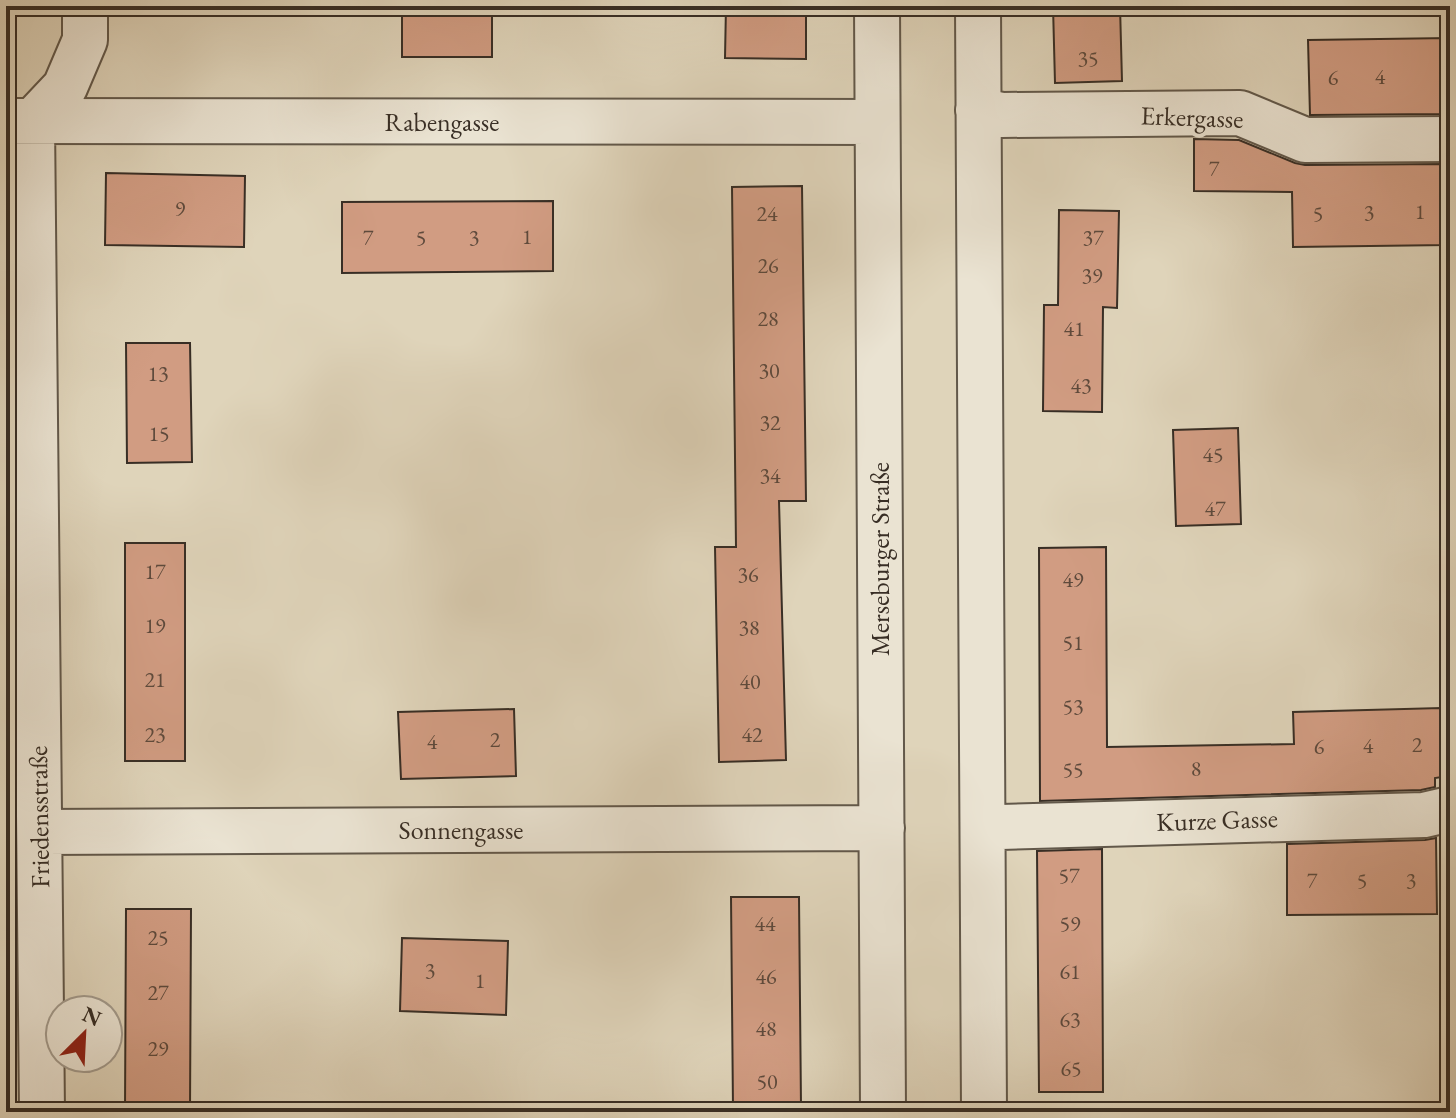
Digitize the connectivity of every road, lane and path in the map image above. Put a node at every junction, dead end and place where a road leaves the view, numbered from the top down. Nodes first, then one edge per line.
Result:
1 (85, 6) edge
2 (877, 6) edge
3 (978, 6) edge
4 (978, 110) junction
5 (15, 116) edge
6 (877, 122) junction
7 (1450, 139) edge
8 (22, 640) edge
9 (1450, 809) edge
10 (984, 824) junction
11 (882, 828) junction
12 (40, 832) junction
13 (24, 1020) edge
14 (42, 1112) edge
15 (883, 1112) edge
16 (984, 1112) edge

1 - 5 street
2 - 6 street, Merseburger Straße
3 - 4 street
4 - 7 street, Erkergasse
4 - 10 street
5 - 6 street, Rabengasse
5 - 8 street, Friedensstraße
6 - 11 street, Merseburger Straße
8 - 12 street, Friedensstraße
9 - 10 street, Kurze Gasse
10 - 16 street
11 - 12 street, Sonnengasse
11 - 15 street, Merseburger Straße
12 - 13 street, Friedensstraße
13 - 14 street, Friedensstraße

